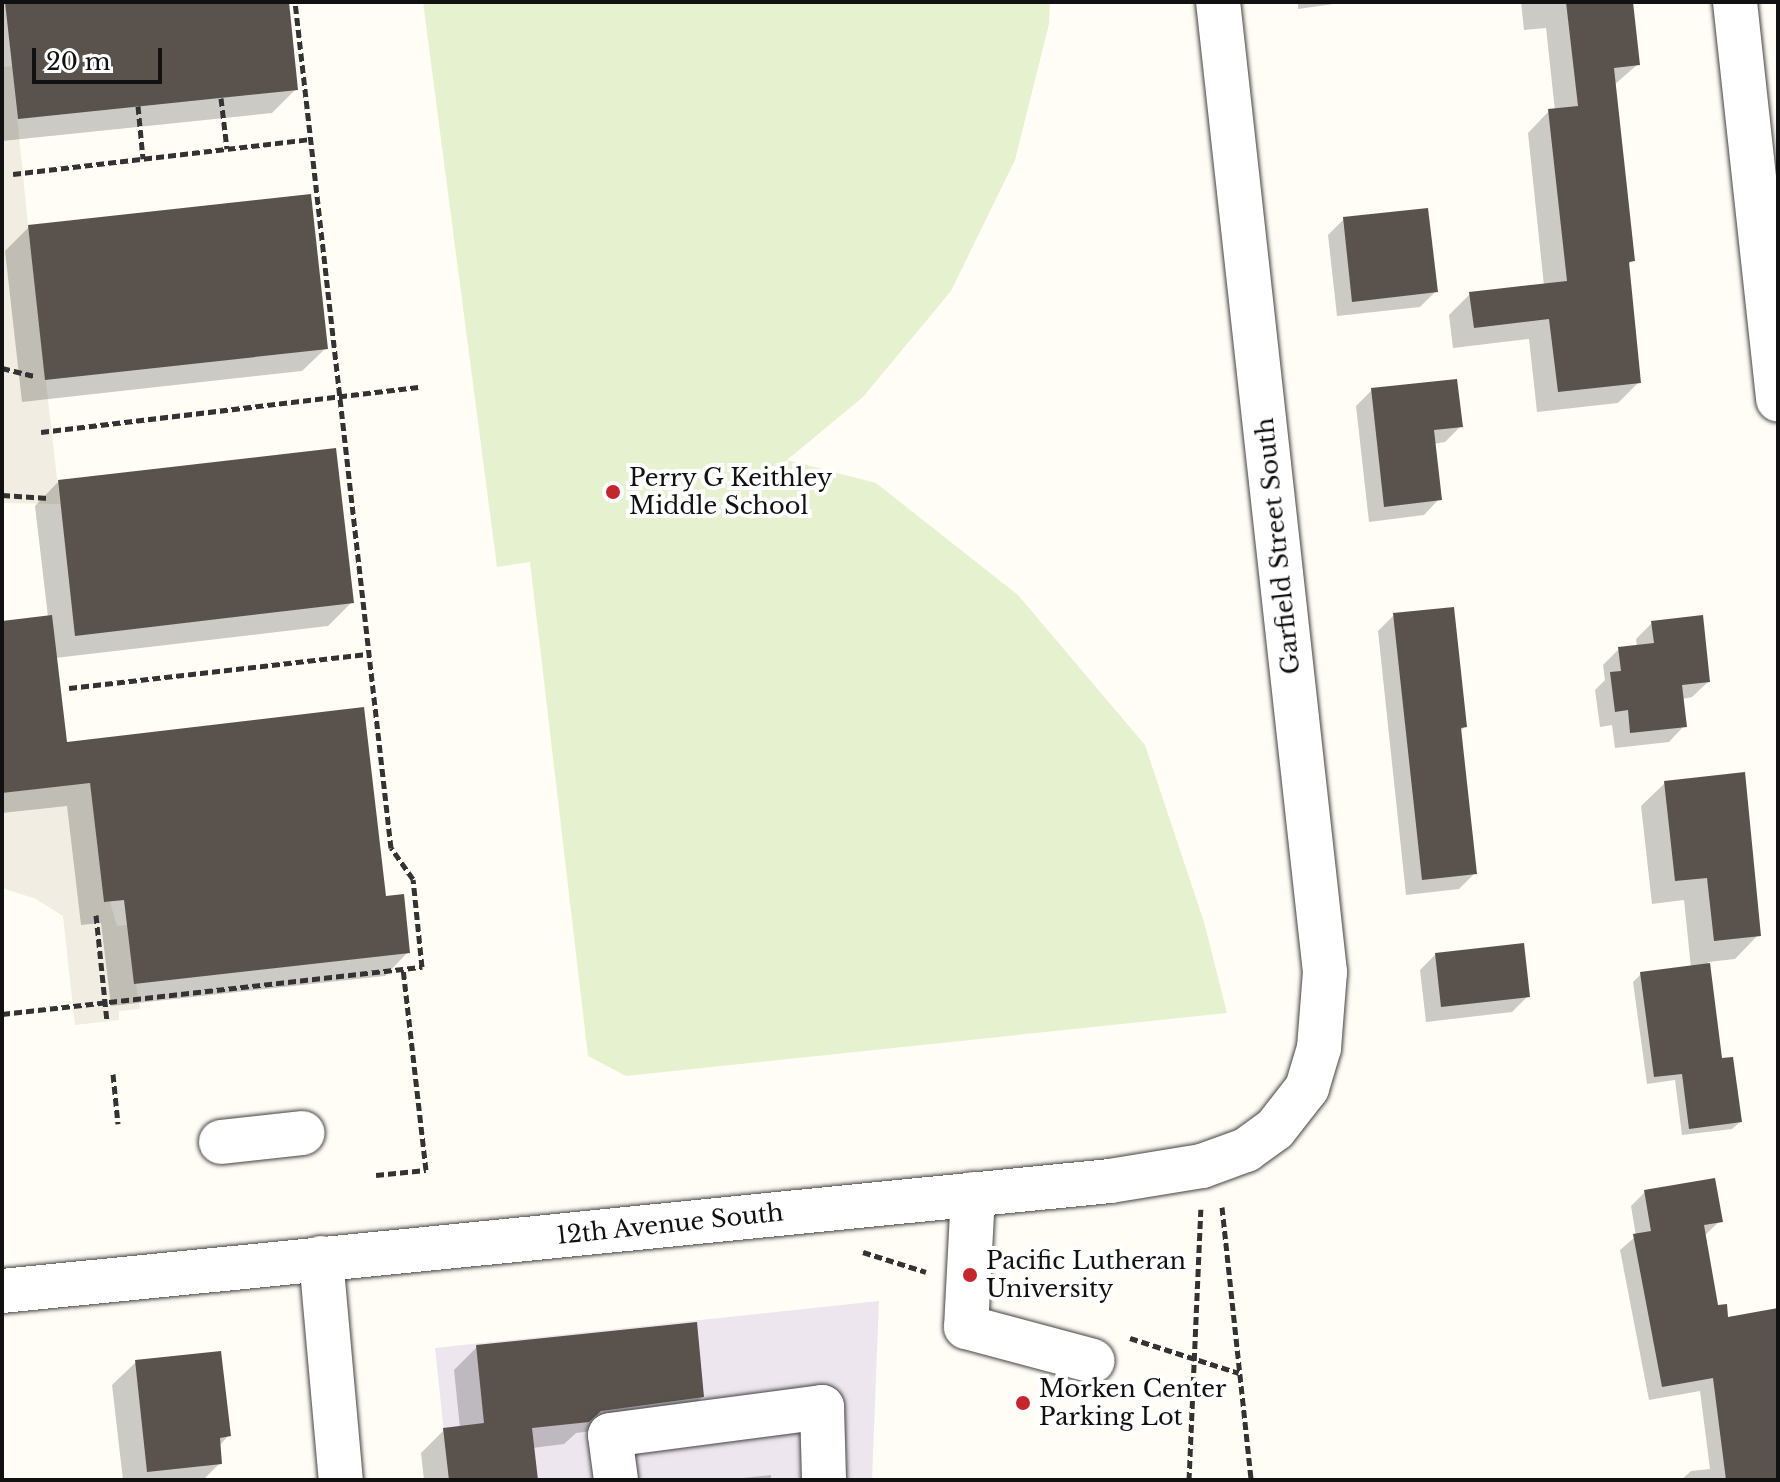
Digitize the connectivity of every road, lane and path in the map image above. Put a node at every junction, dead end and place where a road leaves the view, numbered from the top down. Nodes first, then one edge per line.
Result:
1 (295, 2) edge
2 (1218, 2) edge
3 (1735, 2) edge
4 (221, 98) dead end
5 (138, 106) dead end
6 (310, 139) junction
7 (227, 149) junction
8 (143, 159) junction
9 (13, 174) dead end
10 (2, 368) edge
11 (34, 376) dead end
12 (418, 387) dead end
13 (340, 396) junction
14 (1778, 400) edge
15 (41, 432) dead end
16 (2, 495) edge
17 (48, 498) dead end
18 (369, 654) junction
19 (69, 688) dead end
20 (96, 915) dead end
21 (403, 968) junction
22 (105, 1003) junction
23 (2, 1014) edge
24 (107, 1021) dead end
25 (113, 1074) dead end
26 (1307, 1088) joint
27 (118, 1124) dead end
28 (303, 1133) dead end
29 (221, 1142) dead end
30 (1202, 1172) junction
31 (376, 1175) dead end
32 (973, 1194) junction
33 (321, 1258) junction
34 (2, 1291) edge
35 (1093, 1361) dead end
36 (341, 1480) edge
37 (616, 1480) edge
38 (824, 1480) edge
39 (1189, 1480) edge
40 (1251, 1480) edge

1 - 6 path
2 - 26 street, Garfield Street South
3 - 14 street
4 - 7 path
5 - 8 path
6 - 7 path
6 - 13 path
7 - 8 path
8 - 9 path
10 - 11 path
12 - 13 path
13 - 15 path
13 - 18 path
16 - 17 path
18 - 19 path
18 - 21 path
20 - 22 path
21 - 22 path
21 - 31 path
22 - 23 path
22 - 24 path
25 - 27 path
26 - 30 street, 12th Avenue South
28 - 29 street
30 - 32 street, 12th Avenue South
30 - 39 path
30 - 40 path
32 - 33 street, 12th Avenue South
32 - 35 street
33 - 34 street, 12th Avenue South
33 - 36 street
37 - 38 street

